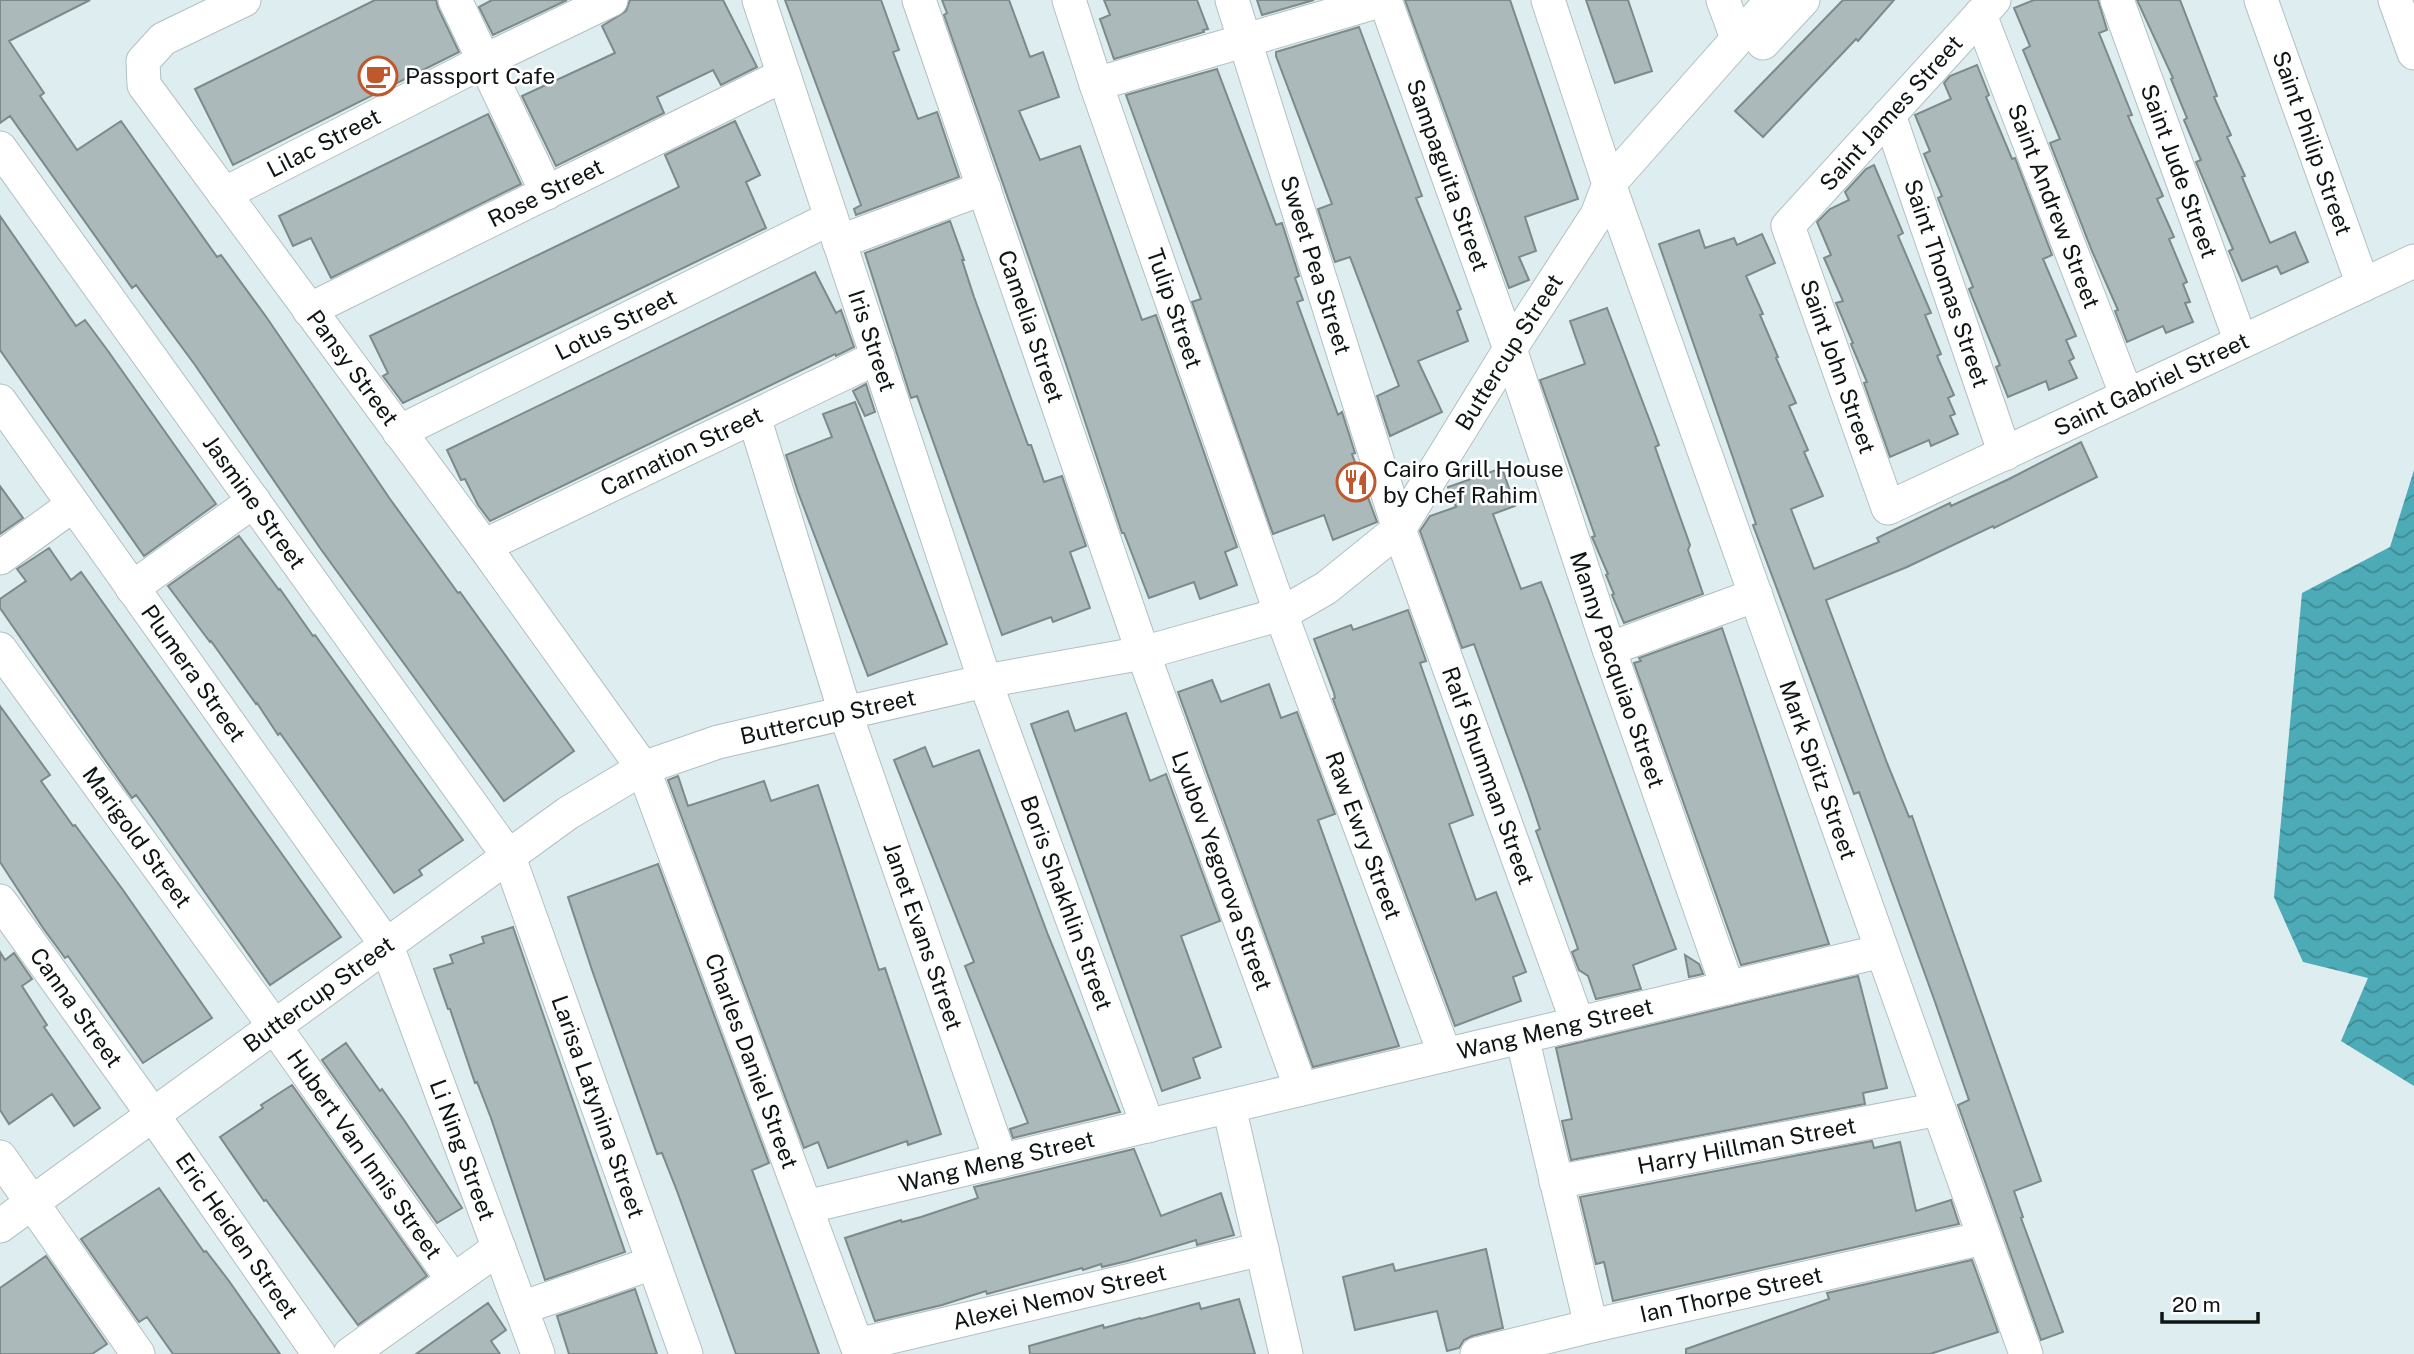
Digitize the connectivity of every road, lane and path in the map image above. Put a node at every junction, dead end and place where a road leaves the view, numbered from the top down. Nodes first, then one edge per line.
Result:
1 (244, 0) edge
2 (455, 0) edge
3 (611, 0) edge
4 (759, 0) edge
5 (919, 0) edge
6 (1069, 0) edge
7 (1232, 0) edge
8 (1384, 0) edge
9 (1548, 0) edge
10 (1723, 0) edge
11 (1772, 0) edge
12 (1803, 0) edge
13 (2117, 0) edge
14 (2261, 0) edge
15 (2395, 0) edge
16 (1987, 7) edge
17 (1737, 38) junction
18 (1246, 40) junction
19 (2414, 53) edge
20 (484, 61) junction
21 (784, 75) junction
22 (1096, 84) junction
23 (1889, 115) junction
24 (2, 154) edge
25 (984, 188) junction
26 (224, 194) junction
27 (547, 194) junction
28 (1607, 201) junction
29 (1788, 226) joint
30 (835, 230) junction
31 (2414, 261) edge
32 (2363, 285) junction
33 (309, 310) junction
34 (2241, 342) junction
35 (1510, 349) junction
36 (878, 357) junction
37 (2127, 396) junction
38 (0, 401) edge
39 (754, 417) junction
40 (399, 432) junction
41 (2005, 454) junction
42 (254, 501) junction
43 (73, 505) junction
44 (1888, 508) joint
45 (1399, 529) junction
46 (484, 546) junction
47 (0, 558) edge
48 (132, 589) junction
49 (1756, 596) junction
50 (1281, 614) junction
51 (0, 649) edge
52 (1609, 649) junction
53 (1143, 653) junction
54 (985, 681) junction
55 (845, 712) junction
56 (643, 768) junction
57 (509, 857) junction
58 (0, 901) edge
59 (387, 946) junction
60 (1882, 951) junction
61 (1728, 988) junction
62 (1578, 1024) junction
63 (275, 1027) junction
64 (1522, 1037) junction
65 (1445, 1055) junction
66 (1301, 1089) junction
67 (1229, 1107) junction
68 (1938, 1109) junction
69 (153, 1115) junction
70 (1148, 1126) junction
71 (0, 1157) edge
72 (1001, 1161) junction
73 (1556, 1182) junction
74 (33, 1202) junction
75 (806, 1207) junction
76 (0, 1226) edge
77 (1984, 1238) junction
78 (499, 1248) junction
79 (1262, 1250) junction
80 (653, 1263) junction
81 (453, 1280) junction
82 (521, 1308) junction
83 (1591, 1326) junction
84 (858, 1350) edge
85 (138, 1354) edge
86 (319, 1354) edge
87 (350, 1354) edge
88 (538, 1354) edge
89 (686, 1354) edge
90 (1286, 1354) edge
91 (1477, 1354) edge
92 (2026, 1354) edge

1 - 26 street, Pansy Street
2 - 20 street
3 - 20 street, Lilac Street
4 - 21 street, Iris Street
5 - 25 street, Camelia Street
6 - 22 street, Tulip Street
7 - 18 street, Sweet Pea Street
8 - 18 street
8 - 35 street, Sampaguita Street
9 - 28 street, Mark Spitz Street
10 - 17 street
11 - 17 street, Buttercup Street
12 - 28 street, Buttercup Street
13 - 34 street, Saint Jude Street
14 - 32 street, Saint Philip Street
15 - 19 street
16 - 23 street, Saint James Street
16 - 37 street, Saint Andrew Street
17 - 28 street, Buttercup Street
18 - 22 street
18 - 45 street, Sweet Pea Street
20 - 26 street, Lilac Street
20 - 27 street
21 - 27 street, Rose Street
21 - 30 street, Iris Street
22 - 50 street, Tulip Street
23 - 29 street, Saint James Street
23 - 41 street, Saint Thomas Street
24 - 42 street, Jasmine Street
25 - 30 street, Lotus Street
25 - 53 street, Camelia Street
26 - 33 street, Pansy Street
27 - 33 street, Rose Street
28 - 35 street, Buttercup Street
28 - 49 street, Mark Spitz Street
29 - 44 street, Saint John Street
30 - 36 street, Iris Street
30 - 40 street, Lotus Street
31 - 32 street, Saint Gabriel Street
32 - 34 street, Saint Gabriel Street
33 - 40 street, Pansy Street
34 - 37 street, Saint Gabriel Street
35 - 45 street, Buttercup Street
35 - 52 street, Manny Pacquiao Street
36 - 39 street, Carnation Street
36 - 54 street, Iris Street
37 - 41 street, Saint Gabriel Street
38 - 43 street, Plumera Street
39 - 46 street, Carnation Street
39 - 55 street, Janet Evans Street
40 - 46 street, Pansy Street
41 - 44 street, Saint Gabriel Street
42 - 48 street
42 - 57 street, Jasmine Street
43 - 47 street
43 - 48 street, Plumera Street
45 - 50 street, Buttercup Street
45 - 62 street, Ralf Shumman Street
46 - 56 street, Pansy Street
48 - 59 street, Plumera Street
49 - 52 street
49 - 60 street, Mark Spitz Street
50 - 53 street, Buttercup Street
50 - 65 street, Raw Ewry Street
51 - 63 street, Marigold Street
52 - 61 street, Manny Pacquiao Street
53 - 54 street, Buttercup Street
53 - 66 street, Lyubov Yegorova Street
54 - 55 street, Buttercup Street
54 - 70 street, Boris Shakhlin Street
55 - 56 street, Buttercup Street
55 - 72 street, Janet Evans Street
56 - 57 street, Buttercup Street
56 - 75 street, Charles Daniel Street
57 - 59 street, Buttercup Street
57 - 80 street, Larisa Latynina Street
58 - 69 street, Canna Street
59 - 63 street, Buttercup Street
59 - 78 street, Li Ning Street
60 - 61 street, Wang Meng Street
60 - 68 street, Mark Spitz Street
61 - 62 street, Wang Meng Street
62 - 64 street, Wang Meng Street
63 - 69 street, Buttercup Street
63 - 81 street, Hubert Van Innis Street
64 - 65 street, Wang Meng Street
64 - 73 street
65 - 66 street, Wang Meng Street
66 - 67 street, Wang Meng Street
67 - 70 street, Wang Meng Street
67 - 79 street
68 - 73 street, Harry Hillman Street
68 - 77 street, Mark Spitz Street
69 - 74 street, Buttercup Street
69 - 86 street, Eric Heiden Street
70 - 72 street, Wang Meng Street
71 - 74 street
72 - 75 street, Wang Meng Street
73 - 83 street
74 - 76 street, Buttercup Street
74 - 85 street
75 - 84 street, Charles Daniel Street
77 - 83 street, Ian Thorpe Street
77 - 92 street, Mark Spitz Street
78 - 81 street
78 - 82 street, Li Ning Street
79 - 84 street, Alexei Nemov Street
79 - 90 street
80 - 82 street
80 - 89 street, Larisa Latynina Street
81 - 87 street
82 - 88 street, Li Ning Street
83 - 91 street, Ian Thorpe Street

